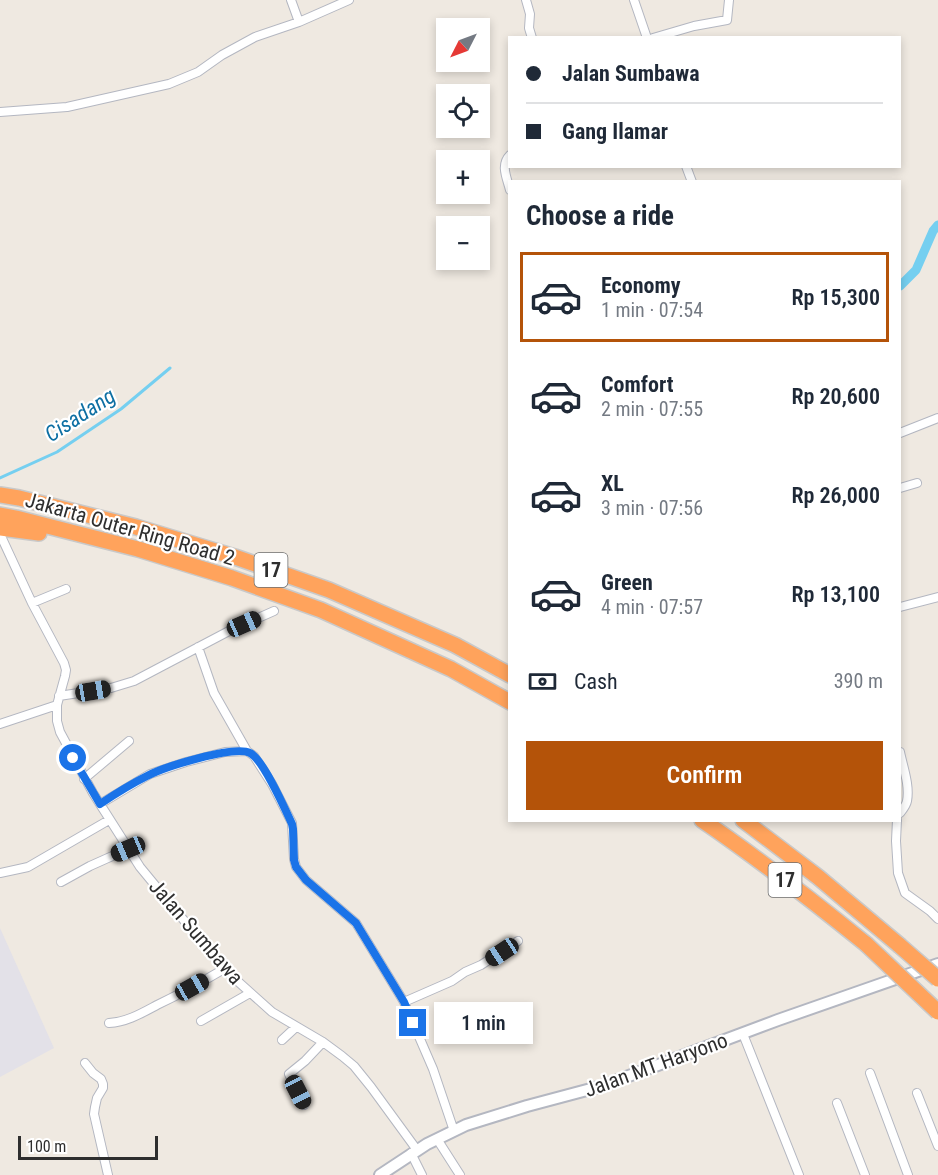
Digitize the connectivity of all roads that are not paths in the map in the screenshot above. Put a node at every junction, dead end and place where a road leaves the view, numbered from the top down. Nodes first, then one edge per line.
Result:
1 (291, 0) edge
2 (349, 0) edge
3 (526, 0) edge
4 (634, 0) edge
5 (729, 0) edge
6 (299, 22) junction
7 (532, 36) edge
8 (646, 36) edge
9 (660, 36) edge
10 (0, 112) edge
11 (508, 157) edge
12 (508, 182) edge
13 (938, 418) edge
14 (901, 433) edge
15 (917, 483) dead end
16 (901, 489) edge
17 (0, 495) edge
18 (0, 515) edge
19 (7, 527) edge
20 (66, 589) dead end
21 (938, 597) edge
22 (32, 603) junction
23 (901, 607) edge
24 (274, 611) dead end
25 (198, 647) junction
26 (508, 674) edge
27 (59, 696) junction
28 (508, 701) edge
29 (57, 705) junction
30 (0, 724) edge
31 (129, 741) dead end
32 (247, 751) junction
33 (902, 766) edge
34 (84, 779) junction
35 (100, 804) junction
36 (901, 811) edge
37 (110, 819) junction
38 (705, 822) edge
39 (746, 822) edge
40 (897, 822) edge
41 (128, 849) junction
42 (0, 873) edge
43 (61, 882) dead end
44 (938, 919) edge
45 (518, 941) dead end
46 (938, 964) edge
47 (224, 969) junction
48 (938, 979) edge
49 (250, 993) junction
50 (404, 1002) junction
51 (938, 1012) edge
52 (201, 1021) dead end
53 (109, 1023) dead end
54 (296, 1027) junction
55 (743, 1034) junction
56 (282, 1040) dead end
57 (323, 1042) junction
58 (85, 1063) dead end
59 (870, 1073) dead end
60 (917, 1093) dead end
61 (837, 1103) dead end
62 (304, 1105) dead end
63 (454, 1131) junction
64 (437, 1139) junction
65 (938, 1146) edge
66 (414, 1152) junction
67 (108, 1175) edge
68 (380, 1175) edge
69 (422, 1175) edge
70 (460, 1175) edge
71 (799, 1175) edge
72 (865, 1175) edge
73 (908, 1175) edge

1 - 6 street
2 - 6 street
3 - 7 street
4 - 8 street
5 - 9 street
6 - 10 street
11 - 12 street
13 - 14 street
15 - 16 street
17 - 26 highway, Jakarta Outer Ring Road 2 / 17
18 - 19 highway, Jakarta Outer Ring Road 2 / 17
19 - 22 street, Jalan Sumbawa
19 - 28 highway, Jakarta Outer Ring Road 2 / 17
20 - 22 street
21 - 23 street
22 - 27 street, Jalan Sumbawa
24 - 25 street
25 - 27 street
25 - 32 street
27 - 29 street, Jalan Sumbawa
29 - 30 street
29 - 34 street, Jalan Sumbawa
31 - 34 street
32 - 35 street
32 - 50 street
33 - 36 street
34 - 35 street, Jalan Sumbawa
35 - 37 street, Jalan Sumbawa
37 - 41 street, Jalan Sumbawa
37 - 42 street
38 - 51 highway, 17, bridge
39 - 48 highway, 17, bridge
40 - 44 street
41 - 43 street
41 - 47 street, Jalan Sumbawa
45 - 50 street
46 - 55 main road, Jalan MT Haryono
47 - 49 street, Jalan Sumbawa
47 - 53 street
49 - 52 street
49 - 54 street, Jalan Sumbawa
50 - 63 street
54 - 56 street
54 - 57 street, Jalan Sumbawa
55 - 63 main road, Jalan MT Haryono
55 - 71 street
57 - 62 street
57 - 66 street, Jalan Sumbawa
58 - 67 street
59 - 73 street
60 - 65 street
61 - 72 street
63 - 64 main road, Jalan MT Haryono
64 - 66 main road, Jalan MT Haryono
64 - 70 street
66 - 68 main road, Jalan MT Haryono
66 - 69 street, Jalan Sumbawa

